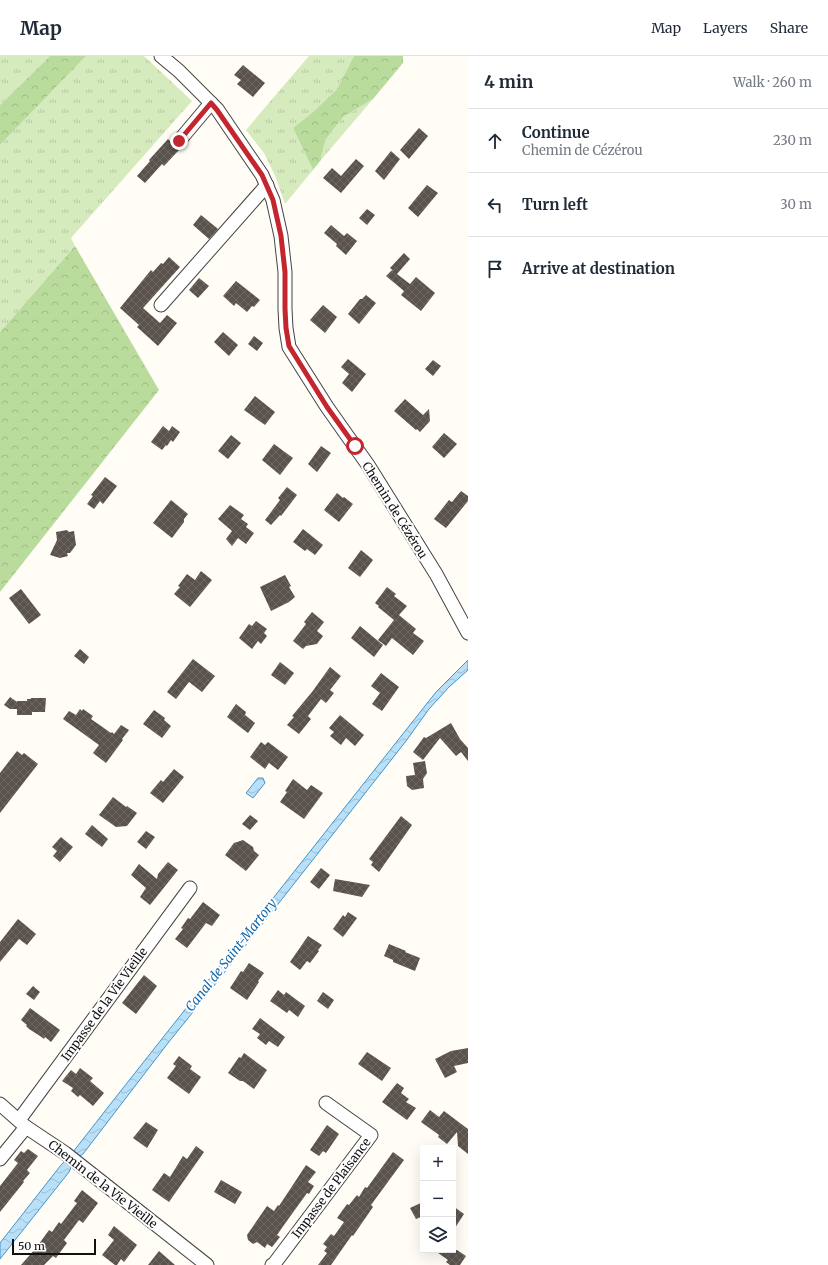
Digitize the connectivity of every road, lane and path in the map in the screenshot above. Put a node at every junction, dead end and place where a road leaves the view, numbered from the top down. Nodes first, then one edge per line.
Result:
1 (161, 56) edge
2 (211, 103) junction
3 (179, 141) dead end
4 (267, 186) junction
5 (161, 305) dead end
6 (468, 633) edge
7 (190, 888) dead end
8 (326, 1103) dead end
9 (0, 1104) edge
10 (22, 1123) junction
11 (0, 1159) edge
12 (207, 1265) edge
13 (272, 1265) edge

1 - 2 street, Chemin de Cézérou
2 - 3 street
2 - 4 street, Chemin de Cézérou
4 - 5 street
4 - 6 street, Chemin de Cézérou
7 - 10 street, Impasse de la Vie Vieille
8 - 13 street, Impasse de Plaisance
9 - 10 street, Chemin de la Vie Vieille
10 - 11 street, Impasse de la Vie Vieille
10 - 12 street, Chemin de la Vie Vieille

